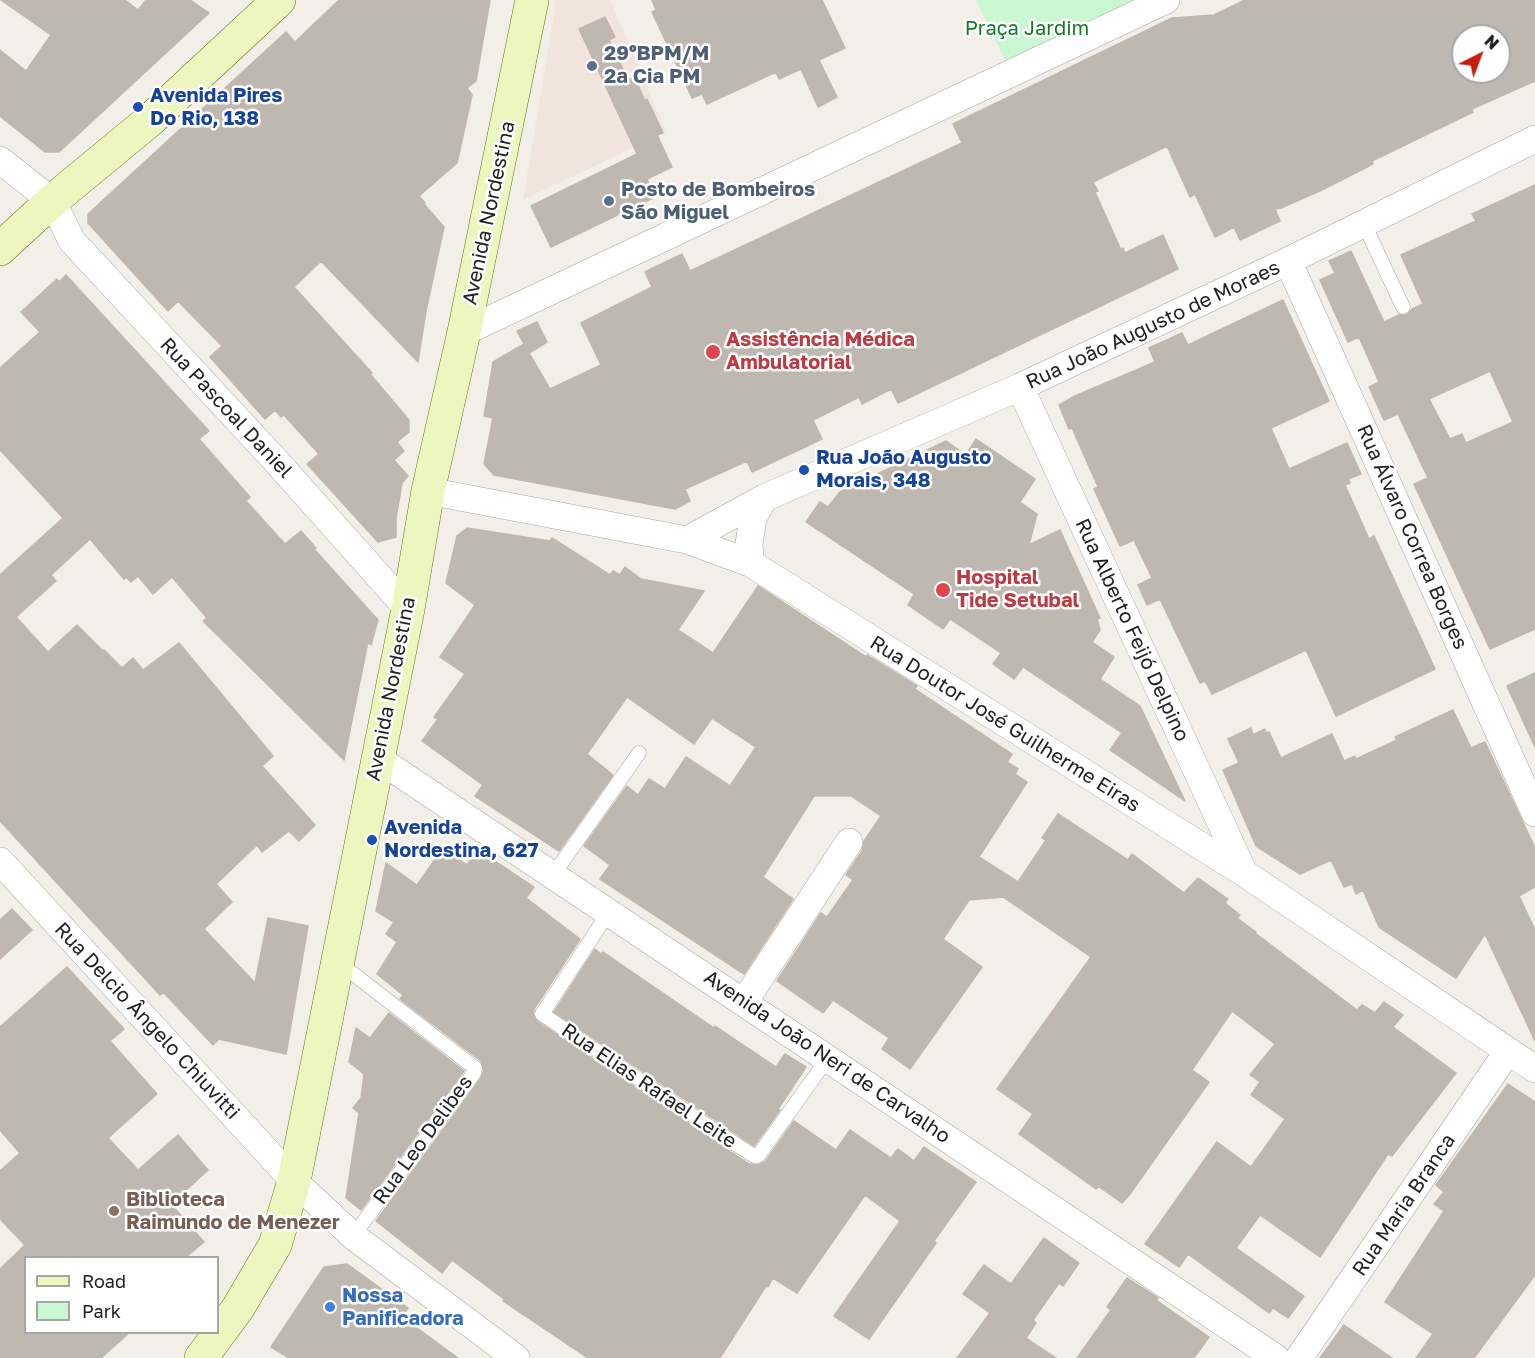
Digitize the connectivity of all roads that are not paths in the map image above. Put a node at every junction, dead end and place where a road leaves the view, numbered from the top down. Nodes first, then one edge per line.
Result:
1 (279, 0) edge
2 (532, 0) edge
3 (1166, 0) edge
4 (1535, 139) edge
5 (0, 160) edge
6 (52, 201) junction
7 (1364, 224) junction
8 (0, 249) edge
9 (1288, 261) junction
10 (1403, 307) dead end
11 (464, 332) junction
12 (1020, 387) junction
13 (428, 491) junction
14 (764, 498) junction
15 (687, 540) junction
16 (750, 563) junction
17 (408, 609) junction
18 (639, 753) dead end
19 (377, 758) junction
20 (1535, 813) edge
21 (849, 842) dead end
22 (0, 861) edge
23 (1244, 873) junction
24 (554, 875) junction
25 (609, 912) junction
26 (338, 962) junction
27 (744, 1002) junction
28 (1509, 1051) junction
29 (828, 1058) junction
30 (1535, 1069) edge
31 (294, 1181) junction
32 (353, 1236) junction
33 (219, 1334) edge
34 (219, 1334) edge
35 (201, 1358) edge
36 (516, 1358) edge
37 (1276, 1358) edge
38 (1299, 1358) edge

1 - 6 main road
2 - 11 main road, Avenida Nordestina
3 - 11 street
4 - 7 street, Rua João Augusto de Moraes
5 - 6 street
6 - 8 main road
6 - 17 street, Rua Pascoal Daniel
7 - 9 street, Rua João Augusto de Moraes
7 - 10 lane
9 - 12 street, Rua João Augusto de Moraes
9 - 20 street, Rua Álvaro Correa Borges
11 - 13 main road, Avenida Nordestina
12 - 14 street, Rua João Augusto de Moraes
12 - 23 street, Rua Alberto Feijó Delpino
13 - 15 street, Rua Doutor José Guilherme Eiras
13 - 17 main road, Avenida Nordestina
14 - 15 street, Rua João Augusto de Moraes
14 - 16 street
15 - 16 street, Rua Doutor José Guilherme Eiras
16 - 23 street, Rua Doutor José Guilherme Eiras
17 - 19 main road, Avenida Nordestina
18 - 24 lane
19 - 24 street, Avenida João Neri de Carvalho
19 - 26 main road, Avenida Nordestina
21 - 27 street
22 - 31 street, Rua Delcio Ângelo Chiuvitti
23 - 28 street, Rua Doutor José Guilherme Eiras
24 - 25 street, Avenida João Neri de Carvalho
25 - 27 street, Avenida João Neri de Carvalho
25 - 29 lane, Rua Elias Rafael Leite
26 - 31 main road, Avenida Nordestina
26 - 32 lane, Rua Leo Delibes
27 - 29 street, Avenida João Neri de Carvalho
28 - 30 street, Rua Doutor José Guilherme Eiras
28 - 38 street, Rua Maria Branca
29 - 37 street, Avenida João Neri de Carvalho
31 - 32 street, Rua Delcio Ângelo Chiuvitti
31 - 34 main road, Avenida Nordestina
32 - 36 street, Rua Delcio Ângelo Chiuvitti
33 - 35 main road, Avenida Nordestina

